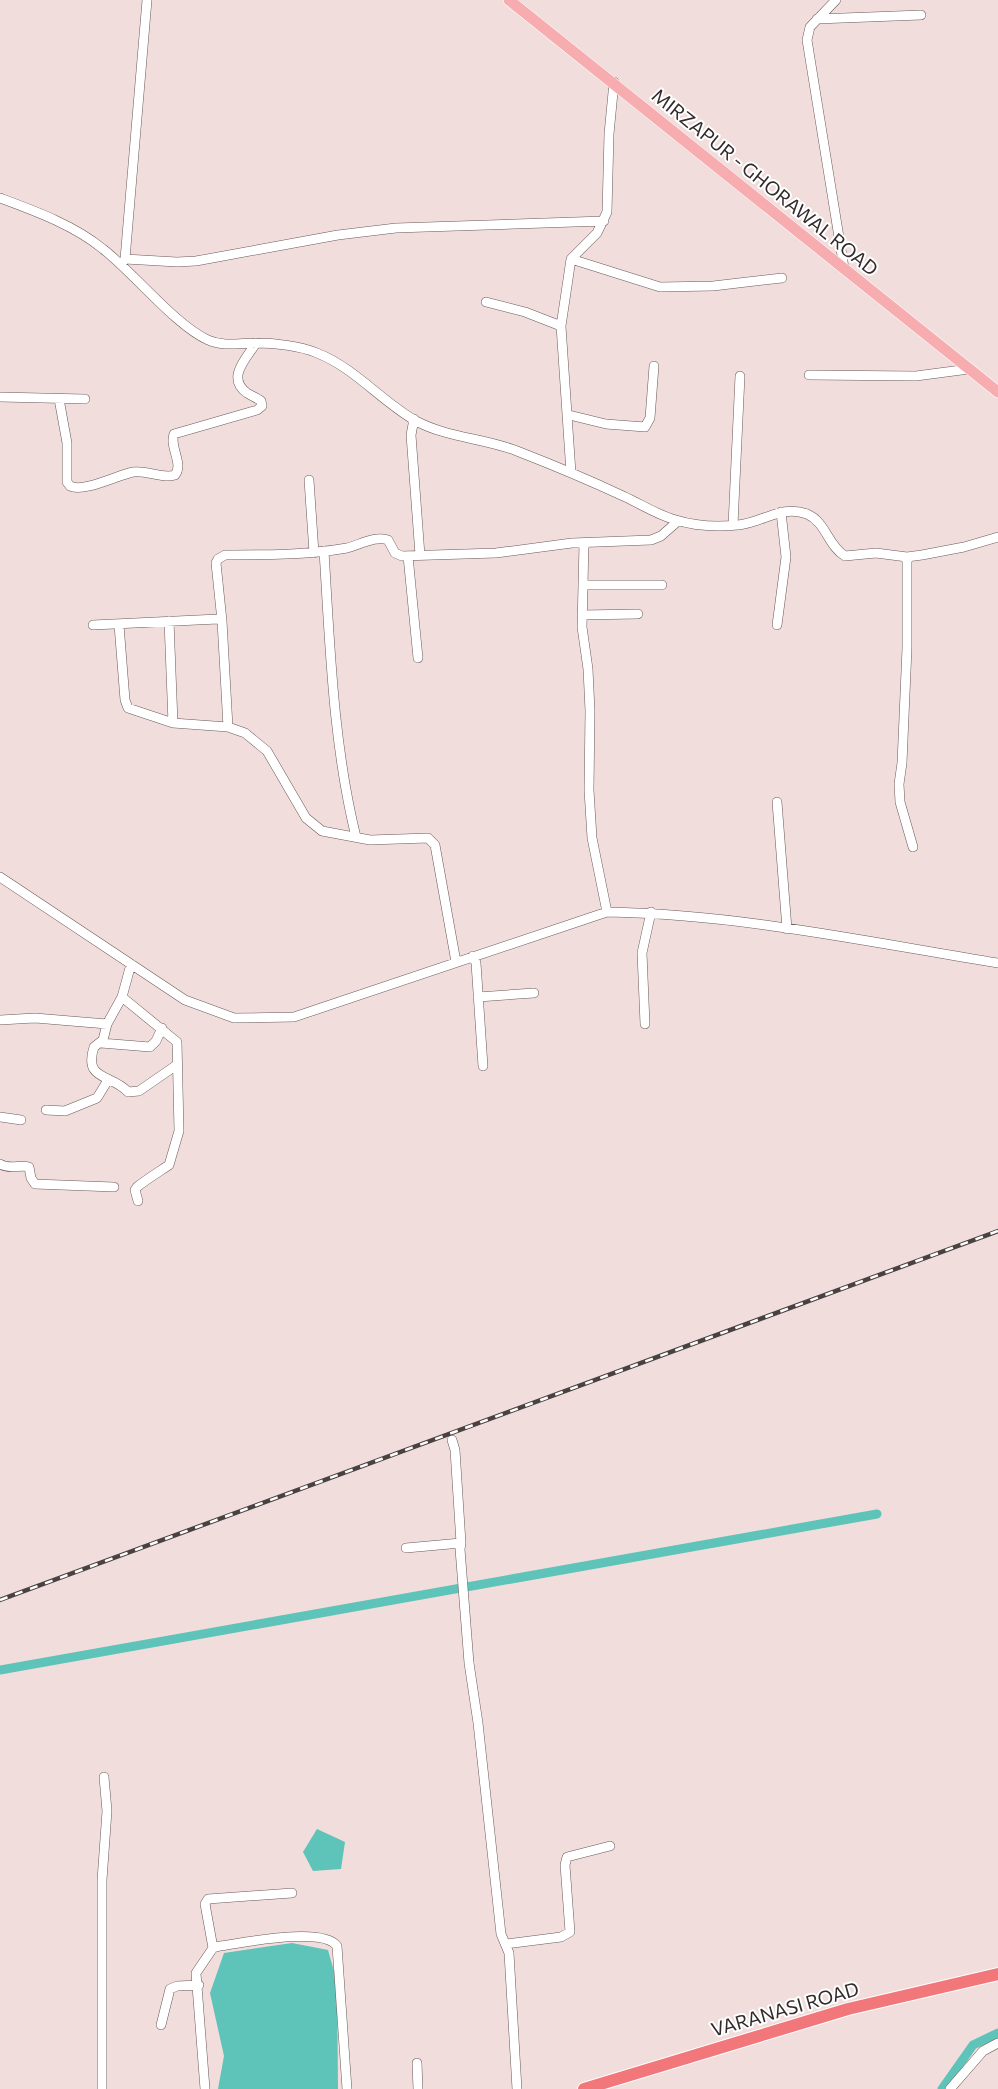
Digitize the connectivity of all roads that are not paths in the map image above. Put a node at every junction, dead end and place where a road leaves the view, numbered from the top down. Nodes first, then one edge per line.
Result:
1 (147, 0) edge
2 (509, 0) edge
3 (836, 0) edge
4 (921, 16) dead end
5 (817, 19) junction
6 (614, 82) junction
7 (0, 198) edge
8 (604, 221) junction
9 (571, 259) junction
10 (123, 262) junction
11 (844, 268) junction
12 (782, 278) dead end
13 (486, 302) dead end
14 (561, 326) junction
15 (256, 343) junction
16 (654, 366) dead end
17 (969, 369) junction
18 (809, 375) dead end
19 (740, 376) dead end
20 (998, 392) edge
21 (0, 397) edge
22 (59, 399) junction
23 (85, 399) dead end
24 (569, 415) junction
25 (414, 419) junction
26 (571, 474) junction
27 (308, 480) dead end
28 (782, 512) junction
29 (678, 521) junction
30 (732, 525) junction
31 (998, 537) edge
32 (584, 543) junction
33 (324, 550) junction
34 (314, 553) junction
35 (420, 555) junction
36 (408, 556) junction
37 (907, 557) junction
38 (584, 585) junction
39 (662, 585) dead end
40 (638, 614) dead end
41 (582, 615) junction
42 (169, 621) junction
43 (222, 621) junction
44 (92, 625) dead end
45 (119, 625) junction
46 (776, 625) dead end
47 (418, 658) dead end
48 (173, 723) junction
49 (228, 727) junction
50 (777, 802) dead end
51 (356, 837) junction
52 (913, 846) dead end
53 (0, 876) edge
54 (607, 912) junction
55 (650, 917) junction
56 (787, 929) junction
57 (474, 959) junction
58 (456, 962) junction
59 (998, 963) edge
60 (131, 964) junction
61 (534, 993) dead end
62 (122, 997) junction
63 (478, 997) junction
64 (0, 1020) edge
65 (108, 1024) junction
66 (645, 1024) dead end
67 (162, 1028) junction
68 (101, 1043) junction
69 (178, 1064) junction
70 (483, 1066) dead end
71 (108, 1080) junction
72 (46, 1110) dead end
73 (0, 1117) edge
74 (21, 1120) dead end
75 (0, 1164) edge
76 (114, 1187) dead end
77 (138, 1201) dead end
78 (452, 1440) dead end
79 (461, 1543) junction
80 (406, 1548) dead end
81 (104, 1778) dead end
82 (610, 1846) dead end
83 (292, 1893) dead end
84 (506, 1944) junction
85 (213, 1948) junction
86 (998, 1974) edge
87 (198, 1985) junction
88 (161, 2025) dead end
89 (998, 2042) edge
90 (417, 2063) dead end
91 (955, 2087) edge
92 (102, 2089) edge
93 (205, 2089) edge
94 (347, 2089) edge
95 (418, 2089) edge
96 (517, 2089) edge
97 (584, 2089) edge

1 - 10 street
2 - 6 main road, MIRZAPUR - GHORAWAL ROAD
3 - 5 street
4 - 5 street
5 - 11 street
6 - 8 street
6 - 11 main road, MIRZAPUR - GHORAWAL ROAD
7 - 10 street
8 - 9 street
8 - 10 street
9 - 12 street
9 - 14 street
10 - 15 street
11 - 17 main road, MIRZAPUR - GHORAWAL ROAD
13 - 14 street
14 - 24 street
15 - 22 street
15 - 25 street
16 - 24 street
17 - 18 street
17 - 20 main road, MIRZAPUR - GHORAWAL ROAD
19 - 30 street
21 - 22 street
22 - 23 street
24 - 26 street
25 - 26 street
25 - 35 street
26 - 29 street
27 - 34 street
28 - 30 street
28 - 37 street
28 - 46 street
29 - 30 street
29 - 32 street
31 - 37 street
32 - 35 street
32 - 38 street
33 - 34 street
33 - 36 street
33 - 51 street
34 - 43 street
35 - 36 street
36 - 47 street
37 - 52 street
38 - 39 street
38 - 41 street
40 - 41 street
41 - 54 street
42 - 43 street
42 - 45 street
42 - 48 street
43 - 49 street
44 - 45 street
45 - 48 street
48 - 49 street
49 - 51 street
50 - 56 street
51 - 58 street
53 - 60 street
54 - 55 street
54 - 57 street
55 - 56 street
55 - 66 street
56 - 59 street
57 - 58 street
57 - 63 street
58 - 60 street
60 - 62 street
61 - 63 street
62 - 65 street
62 - 67 street
63 - 70 street
64 - 65 street
65 - 68 street
67 - 68 street
67 - 69 street
68 - 71 street
69 - 71 street
69 - 77 street
71 - 72 street
73 - 74 street
75 - 76 street
78 - 79 street
79 - 80 street
79 - 84 street
81 - 92 street
82 - 84 street
83 - 85 street
84 - 96 street
85 - 87 street
85 - 94 street
86 - 97 highway, VARANASI ROAD
87 - 88 street
87 - 93 street
89 - 91 street
90 - 95 street

